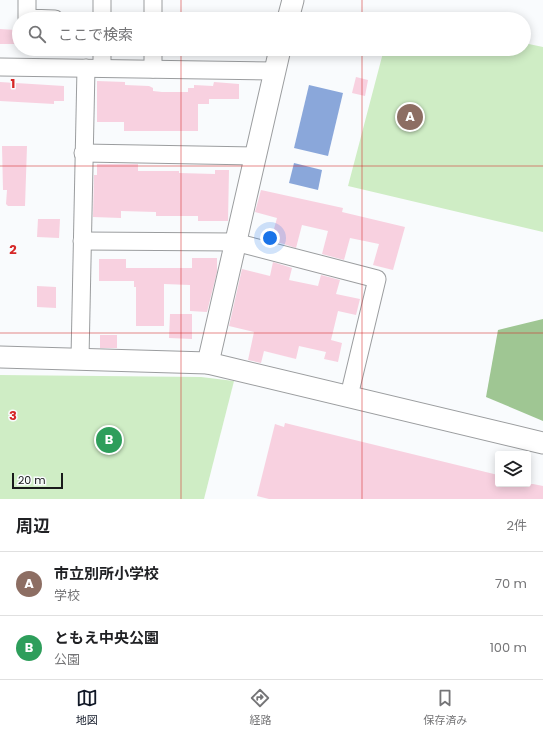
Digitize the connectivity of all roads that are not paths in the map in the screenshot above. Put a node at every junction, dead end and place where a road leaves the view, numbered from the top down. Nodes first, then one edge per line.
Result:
1 (27, 0) edge
2 (102, 0) edge
3 (153, 0) edge
4 (293, 0) edge
5 (27, 12) edge
6 (102, 12) edge
7 (153, 12) edge
8 (290, 12) edge
9 (99, 56) edge
10 (153, 56) edge
11 (278, 56) edge
12 (0, 67) edge
13 (94, 68) junction
14 (153, 69) junction
15 (274, 71) junction
16 (84, 153) junction
17 (255, 156) junction
18 (82, 241) junction
19 (235, 242) junction
20 (0, 357) edge
21 (80, 358) junction
22 (208, 363) junction
23 (349, 396) junction
24 (543, 443) edge

1 - 5 street
2 - 6 street
3 - 7 street
4 - 8 street
9 - 13 street
10 - 14 street
11 - 15 street
12 - 13 street
13 - 14 street
13 - 16 street
14 - 15 street
15 - 17 street
16 - 17 street
16 - 18 street
17 - 19 street
18 - 19 street
18 - 21 street
19 - 22 street
19 - 23 street
20 - 21 street
21 - 22 street
22 - 23 street
23 - 24 street

